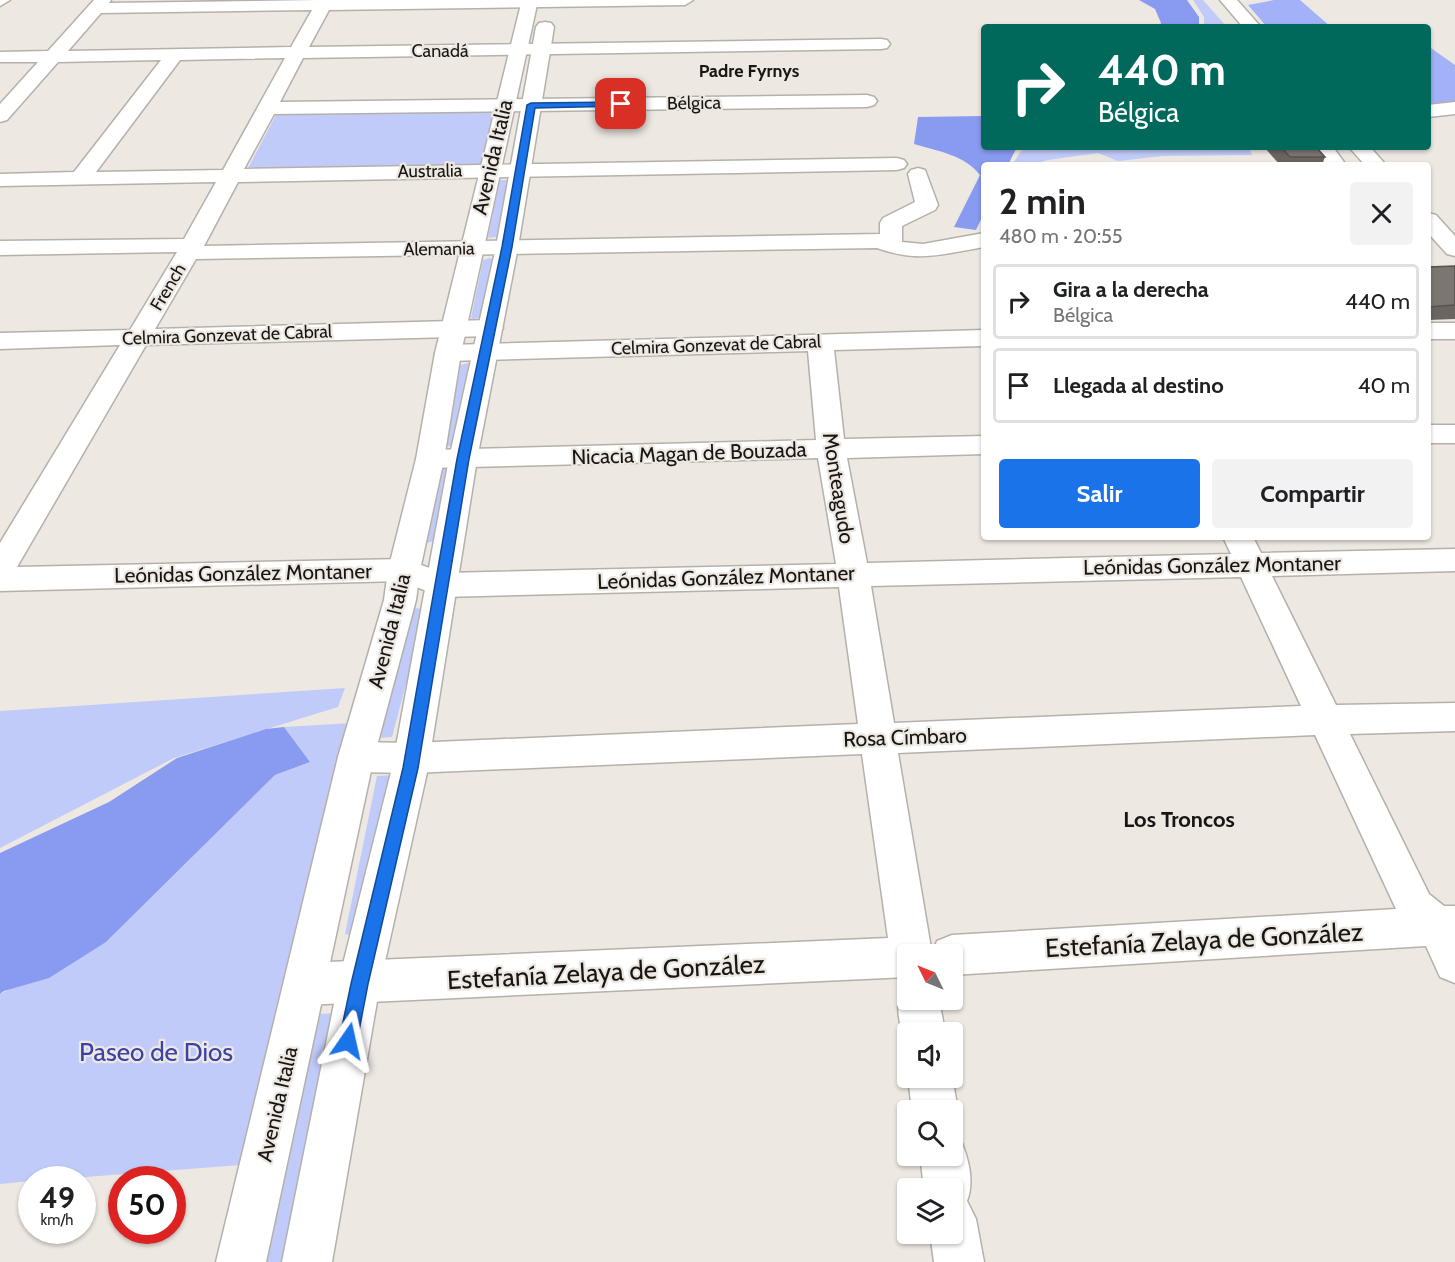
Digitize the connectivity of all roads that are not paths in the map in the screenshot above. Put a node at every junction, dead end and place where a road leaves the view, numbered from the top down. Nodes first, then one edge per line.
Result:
1 (685, 0) edge
2 (1228, 0) edge
3 (540, 1) edge
4 (325, 3) edge
5 (100, 4) edge
6 (1249, 24) edge
7 (881, 44) dead end
8 (518, 50) junction
9 (540, 50) junction
10 (298, 52) junction
11 (175, 54) junction
12 (0, 57) edge
13 (53, 57) junction
14 (867, 101) dead end
15 (531, 105) junction
16 (504, 106) junction
17 (269, 108) junction
18 (1455, 108) edge
19 (1431, 111) edge
20 (0, 116) edge
21 (1324, 150) edge
22 (1362, 150) edge
23 (1334, 162) edge
24 (1373, 162) edge
25 (897, 164) dead end
26 (489, 170) junction
27 (519, 171) junction
28 (918, 174) dead end
29 (233, 175) junction
30 (81, 178) junction
31 (0, 180) edge
32 (1431, 223) edge
33 (981, 241) edge
34 (891, 245) junction
35 (507, 247) junction
36 (0, 248) edge
37 (471, 249) junction
38 (1455, 249) edge
39 (190, 250) junction
40 (1431, 331) edge
41 (1455, 331) edge
42 (137, 337) junction
43 (981, 338) edge
44 (488, 340) junction
45 (451, 341) junction
46 (0, 342) edge
47 (819, 342) junction
48 (1431, 434) edge
49 (1455, 434) edge
50 (981, 445) edge
51 (831, 449) junction
52 (430, 459) junction
53 (463, 459) junction
54 (1245, 550) edge
55 (1455, 560) edge
56 (0, 569) edge
57 (404, 570) junction
58 (853, 573) junction
59 (0, 579) edge
60 (442, 585) junction
61 (1455, 717) edge
62 (1324, 720) junction
63 (878, 738) junction
64 (356, 757) junction
65 (412, 758) junction
66 (1446, 925) edge
67 (909, 944) edge
68 (963, 954) edge
69 (897, 958) edge
70 (1455, 963) edge
71 (305, 984) junction
72 (359, 984) junction
73 (956, 1244) edge
74 (242, 1262) edge
75 (307, 1262) edge
76 (959, 1262) edge

1 - 3 street
2 - 6 street
3 - 4 street
3 - 8 street, Avenida Italia
3 - 9 street, Avenida Italia
4 - 5 street
4 - 10 street, French
5 - 13 street
7 - 9 street, Canadá
8 - 9 street, Canadá
8 - 10 street, Canadá
8 - 16 street, Avenida Italia
9 - 15 street, Avenida Italia
10 - 11 street, Canadá
10 - 17 street, French
11 - 13 street, Canadá
11 - 30 street
12 - 13 street, Canadá
13 - 20 street
14 - 15 street, Bélgica
15 - 16 street, Bélgica
15 - 27 street, Avenida Italia
16 - 17 street, Bélgica
16 - 26 street, Avenida Italia
17 - 29 street, French
18 - 19 street
21 - 23 street
22 - 24 street
25 - 27 street, Australia
26 - 27 street, Australia
26 - 29 street, Australia
26 - 37 street, Avenida Italia
27 - 35 street, Avenida Italia
28 - 34 street
29 - 30 street, Australia
29 - 39 street, French
30 - 31 street, Australia
32 - 38 street
33 - 34 street, Alemania
34 - 35 street, Alemania
35 - 37 street, Alemania
35 - 44 street, Avenida Italia
36 - 39 street, Alemania
37 - 39 street, Alemania
37 - 45 street, Avenida Italia
39 - 42 street, French
40 - 41 street
42 - 45 street, Celmira Gonzevat de Cabral
42 - 46 street, Celmira Gonzevat de Cabral
42 - 56 street, French
43 - 47 street, Celmira Gonzevat de Cabral
44 - 45 street, Celmira Gonzevat de Cabral
44 - 47 street, Celmira Gonzevat de Cabral
44 - 53 street, Avenida Italia
45 - 52 street, Avenida Italia
47 - 51 street, Monteagudo
48 - 49 street
50 - 51 street, Nicacia Magan de Bouzada
51 - 53 street, Nicacia Magan de Bouzada
51 - 58 street, Monteagudo
52 - 53 street, Nicacia Magan de Bouzada
52 - 57 street, Avenida Italia
53 - 60 street, Avenida Italia
54 - 55 street, Leónidas González Montaner
54 - 58 street, Leónidas González Montaner
54 - 62 street
57 - 59 street, Leónidas González Montaner
57 - 60 street, Leónidas González Montaner
57 - 64 street, Avenida Italia
58 - 60 street, Leónidas González Montaner
58 - 63 street, Monteagudo
60 - 65 street, Avenida Italia
61 - 62 street, Rosa Címbaro
62 - 63 street, Rosa Címbaro
62 - 66 street
63 - 65 street, Rosa Címbaro
63 - 67 street, Monteagudo
64 - 65 street, Rosa Címbaro
64 - 71 street, Avenida Italia
65 - 72 street, Avenida Italia
66 - 68 street, Estefanía Zelaya de González
66 - 70 street
69 - 72 street, Estefanía Zelaya de González
71 - 72 street, Estefanía Zelaya de González
71 - 74 street, Avenida Italia
72 - 75 street, Avenida Italia
73 - 76 street

